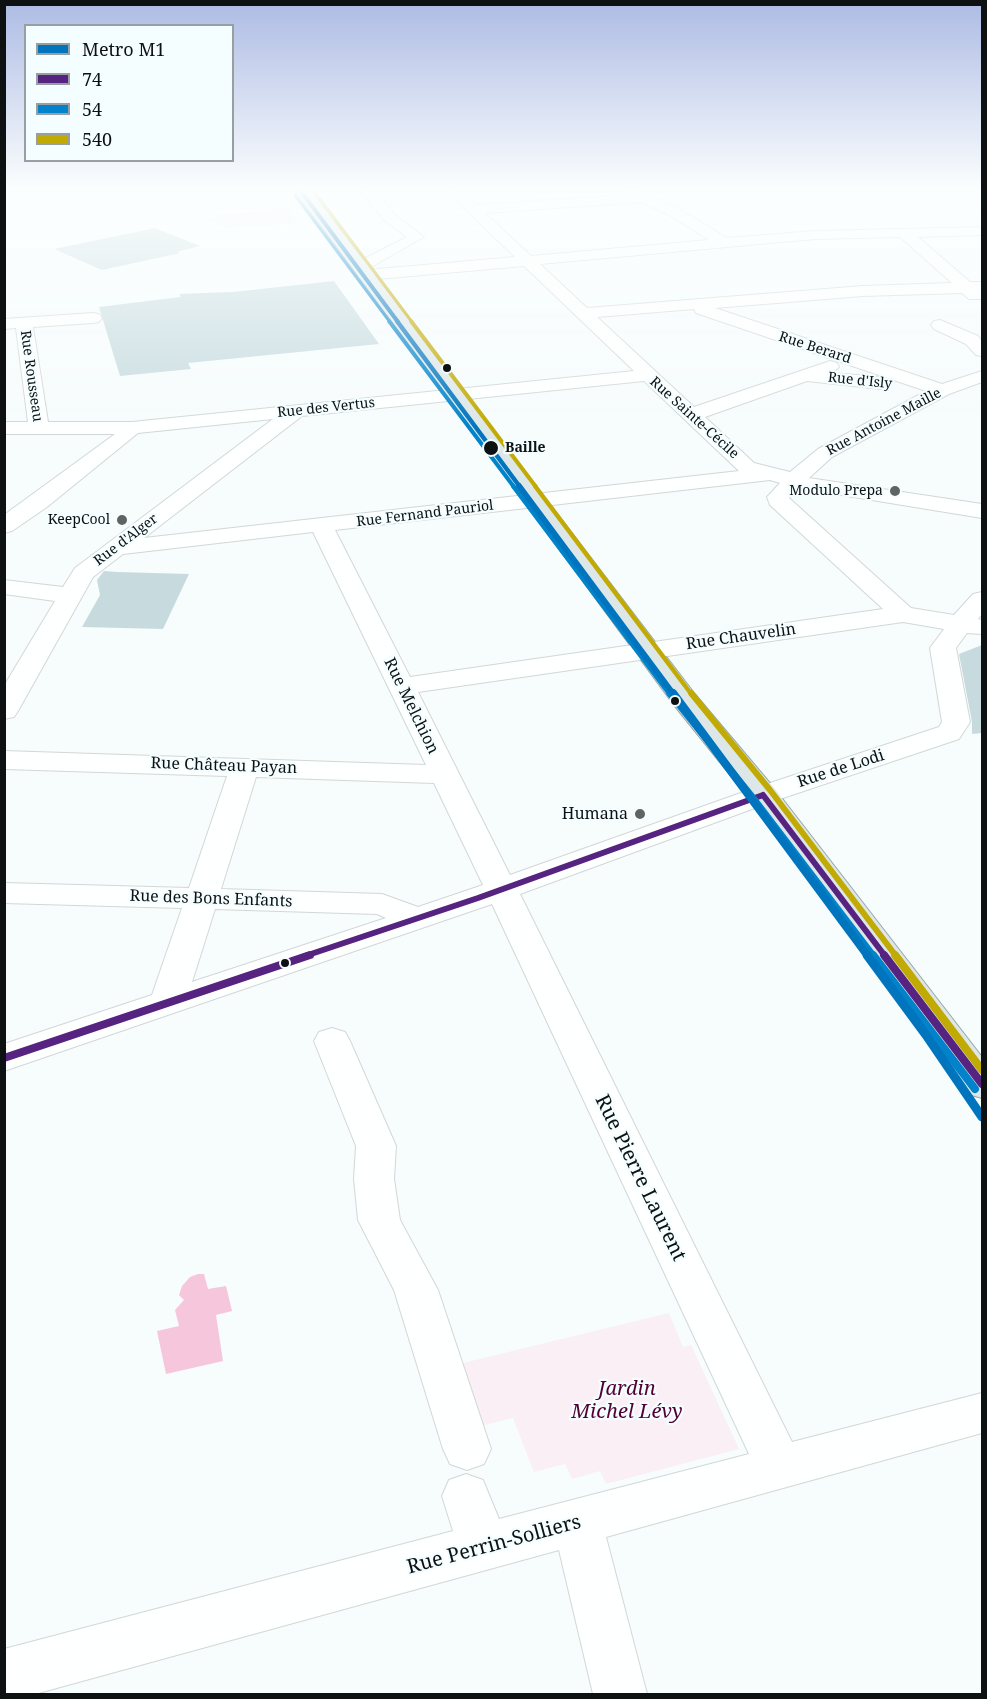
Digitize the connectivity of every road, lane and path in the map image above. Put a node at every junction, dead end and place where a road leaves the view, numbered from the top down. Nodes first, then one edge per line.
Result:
1 (369, 269) edge
2 (537, 269) edge
3 (952, 269) edge
4 (975, 287) edge
5 (982, 302) edge
6 (689, 305) junction
7 (582, 313) junction
8 (93, 318) dead end
9 (24, 323) junction
10 (4, 324) edge
11 (940, 325) dead end
12 (982, 351) edge
13 (850, 359) junction
14 (647, 375) junction
15 (810, 375) junction
16 (982, 376) edge
17 (942, 390) junction
18 (456, 395) junction
19 (982, 395) edge
20 (296, 411) junction
21 (690, 415) junction
22 (4, 428) edge
23 (39, 428) junction
24 (132, 428) junction
25 (772, 473) junction
26 (794, 480) junction
27 (535, 502) junction
28 (4, 506) edge
29 (31, 508) junction
30 (982, 511) edge
31 (321, 525) junction
32 (4, 526) edge
33 (114, 548) junction
34 (4, 587) edge
35 (70, 595) junction
36 (982, 599) edge
37 (903, 614) junction
38 (971, 626) edge
39 (648, 650) junction
40 (402, 686) junction
41 (4, 711) edge
42 (969, 725) edge
43 (4, 760) edge
44 (245, 766) junction
45 (444, 774) junction
46 (763, 795) junction
47 (499, 889) junction
48 (4, 892) edge
49 (202, 898) junction
50 (415, 918) junction
51 (168, 1001) junction
52 (332, 1041) dead end
53 (4, 1058) edge
54 (982, 1084) edge
55 (982, 1413) edge
56 (780, 1467) junction
57 (578, 1522) junction
58 (484, 1548) junction
59 (4, 1676) edge
60 (620, 1695) edge

1 - 18 main road
2 - 7 street, Rue Sainte-Cécile
3 - 4 street
4 - 5 street
4 - 6 street
6 - 7 street
6 - 13 street, Rue Berard
7 - 14 street, Rue Sainte-Cécile
8 - 9 street
9 - 10 street
9 - 23 street, Rue Rousseau
11 - 12 street
13 - 15 street
13 - 17 street, Rue Berard
14 - 18 street, Rue des Vertus
14 - 21 street, Rue Sainte-Cécile
15 - 17 street, Rue d'Isly
15 - 21 street
16 - 17 street, Rue Antoine Maille
17 - 19 street, Rue d'Isly
17 - 26 street, Rue Antoine Maille
18 - 20 street, Rue des Vertus
18 - 27 main road
20 - 24 street, Rue des Vertus
20 - 33 street, Rue d'Alger
21 - 25 street, Rue Sainte-Cécile
22 - 23 street, Rue des Vertus
23 - 24 street, Rue des Vertus
24 - 29 street
25 - 26 street, Rue Sainte-Cécile
25 - 27 street, Rue Fernand Pauriol
26 - 30 street, Rue Sainte-Cécile
26 - 37 street
27 - 31 street, Rue Fernand Pauriol
27 - 39 main road
28 - 29 street
29 - 32 street
31 - 33 street, Rue Fernand Pauriol
31 - 40 street, Rue Melchion
33 - 35 street, Rue d'Alger
34 - 35 street
35 - 41 street, Rue d'Alger
36 - 38 street
37 - 38 street
37 - 39 street, Rue Chauvelin
38 - 42 street, Rue de Lodi
39 - 40 street, Rue Chauvelin
39 - 46 main road
40 - 45 street, Rue Melchion
42 - 46 street, Rue de Lodi
43 - 44 street, Rue Château Payan
44 - 45 street, Rue Château Payan
44 - 49 street
45 - 47 street, Rue Melchion
46 - 47 street, Rue de Lodi
46 - 54 main road
47 - 50 street, Rue de Lodi
47 - 56 street, Rue Pierre Laurent
48 - 49 street, Rue des Bons Enfants
49 - 50 street, Rue des Bons Enfants
49 - 51 street
50 - 51 street, Rue de Lodi
51 - 53 street, Rue de Lodi
52 - 58 street
55 - 56 street, Rue Perrin-Solliers
56 - 57 street, Rue Perrin-Solliers
57 - 58 street, Rue Perrin-Solliers
57 - 60 street
58 - 59 street, Rue Perrin-Solliers

